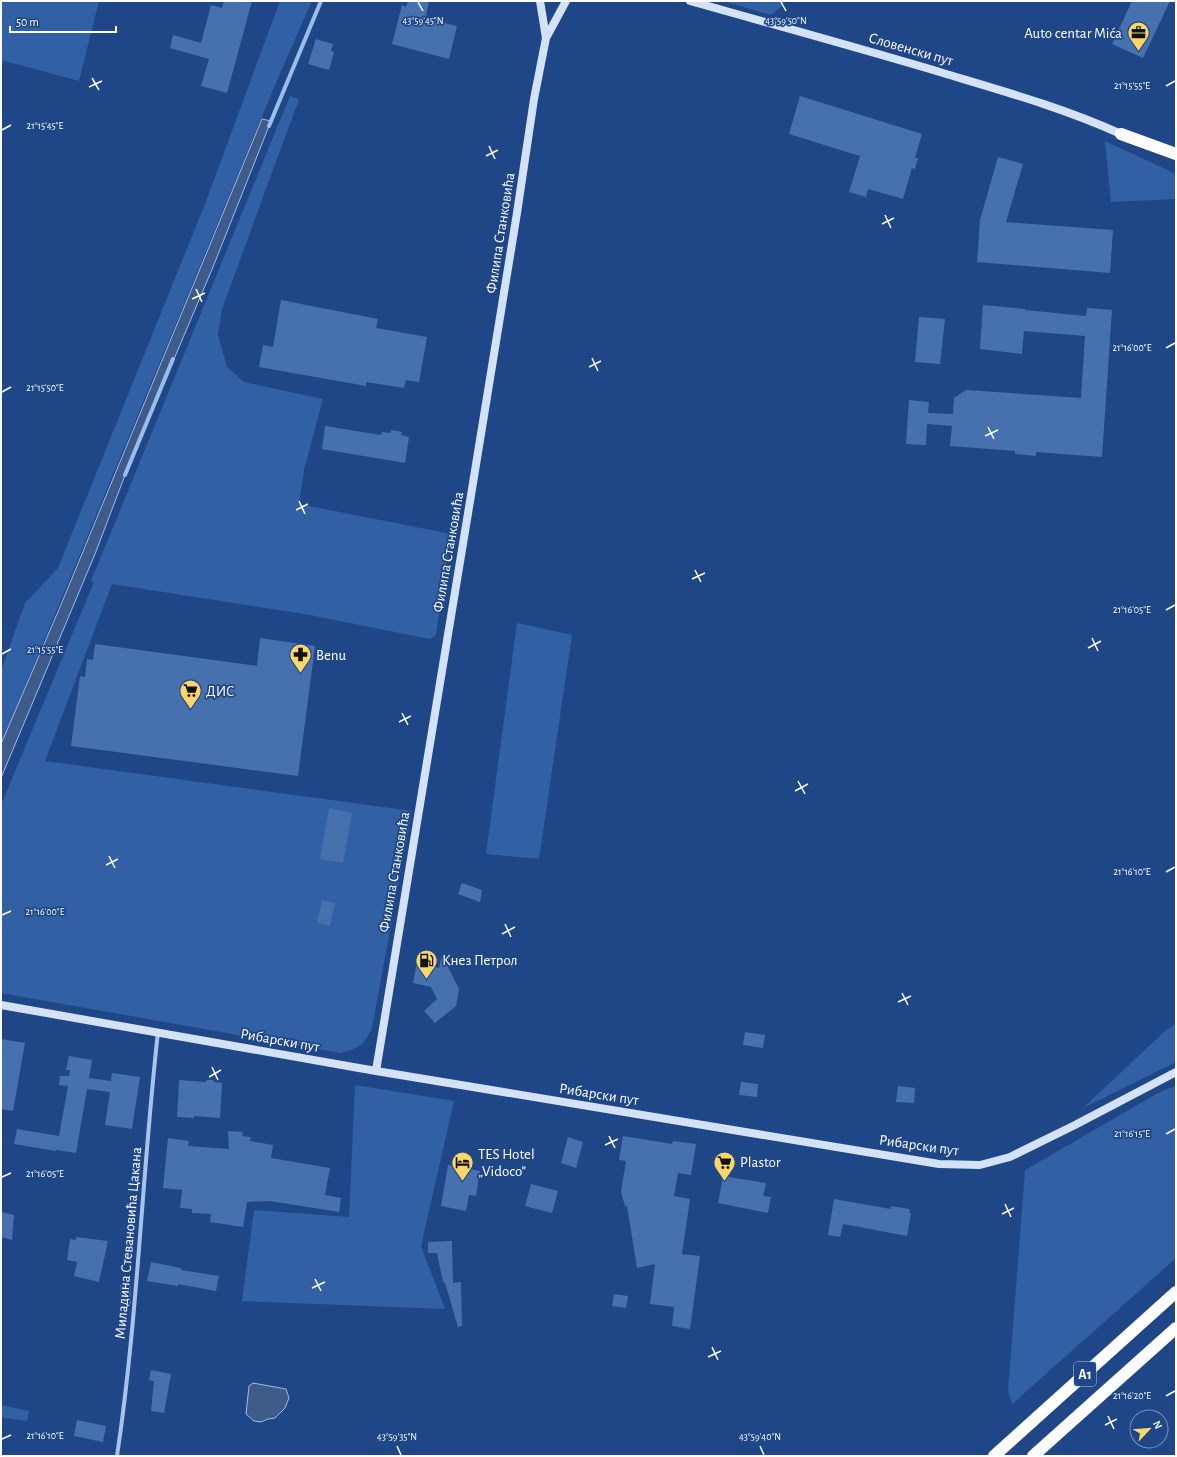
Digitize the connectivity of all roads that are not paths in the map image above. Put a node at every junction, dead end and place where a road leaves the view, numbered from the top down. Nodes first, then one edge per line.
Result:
1 (540, 1) edge
2 (566, 1) edge
3 (690, 1) edge
4 (546, 38) junction
5 (1121, 134) joint
6 (1176, 154) edge
7 (1, 1005) edge
8 (158, 1032) junction
9 (376, 1071) junction
10 (1176, 1072) edge
11 (1176, 1292) edge
12 (1176, 1328) edge
13 (117, 1456) edge
14 (994, 1456) edge
15 (1033, 1456) edge

1 - 4 main road, Филипа Станковића
2 - 4 main road, Филипа Станковића
3 - 5 main road, Словенски пут
4 - 9 main road, Филипа Станковића
5 - 6 highway
7 - 8 main road, Рибарски пут
8 - 9 main road, Рибарски пут
8 - 13 street, Миладина Стевановића Цакана
9 - 10 main road, Рибарски пут
11 - 14 highway, A1
12 - 15 highway, A1

